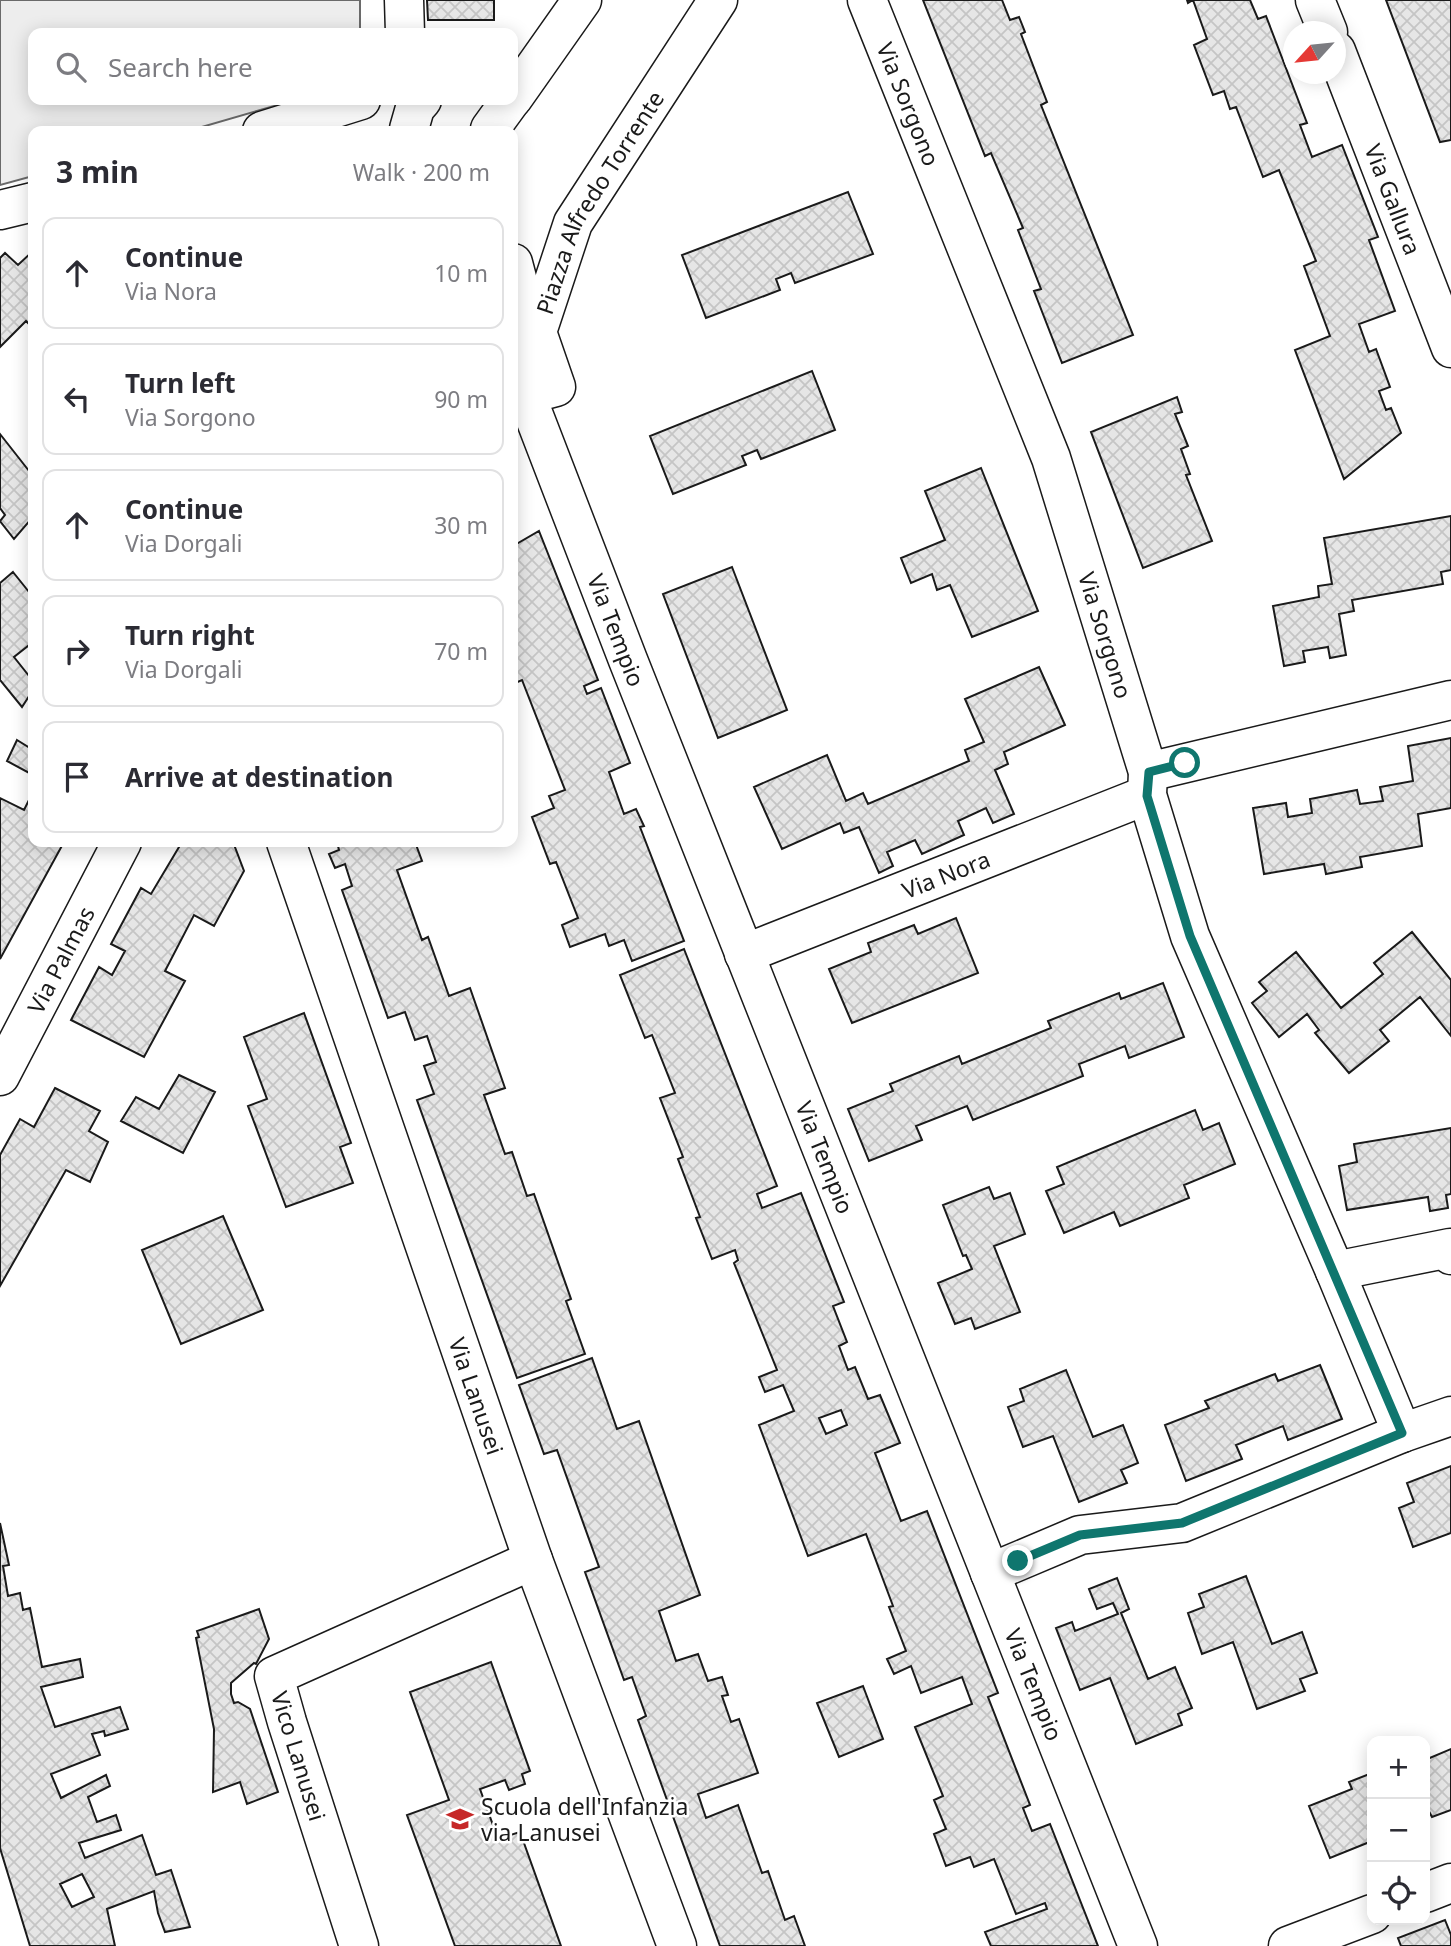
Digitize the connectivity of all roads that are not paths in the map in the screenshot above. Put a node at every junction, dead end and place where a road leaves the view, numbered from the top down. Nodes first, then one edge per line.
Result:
1 (404, 0) edge
2 (582, 0) edge
3 (718, 0) edge
4 (867, 0) edge
5 (1315, 0) edge
6 (1324, 21) edge
7 (405, 28) edge
8 (550, 46) junction
9 (518, 60) edge
10 (1346, 79) edge
11 (518, 85) edge
12 (345, 105) edge
13 (278, 126) edge
14 (28, 203) edge
15 (0, 210) edge
16 (518, 282) edge
17 (1451, 348) edge
18 (518, 374) edge
19 (1451, 700) edge
20 (1148, 784) junction
21 (119, 847) edge
22 (288, 847) edge
23 (744, 954) junction
24 (0, 1076) edge
25 (1451, 1250) edge
26 (1335, 1271) junction
27 (1451, 1416) edge
28 (1402, 1433) junction
29 (533, 1560) junction
30 (990, 1573) junction
31 (1451, 1883) edge
32 (1430, 1892) edge
33 (1367, 1916) edge
34 (359, 1946) edge
35 (677, 1946) edge
36 (1138, 1946) edge
37 (1288, 1946) edge

1 - 7 street
2 - 8 street
3 - 18 street, Piazza Alfredo Torrente
4 - 20 street, Via Sorgono
5 - 6 street
8 - 9 street
8 - 11 street
10 - 17 street, Via Gallura
12 - 13 street
14 - 15 street
16 - 18 street, Via Tempio
18 - 23 street, Via Tempio
19 - 20 street, Via Nora
20 - 23 street, Via Nora
20 - 26 street, Via Sorgono
21 - 24 street, Via Palmas
22 - 29 street, Via Lanusei
23 - 30 street, Via Tempio
25 - 26 street
26 - 28 street, Via Sorgono
27 - 28 street
28 - 30 street
29 - 34 street, Vico Lanusei
29 - 35 street, Via Lanusei
30 - 36 street, Via Tempio
31 - 32 street
33 - 37 street

